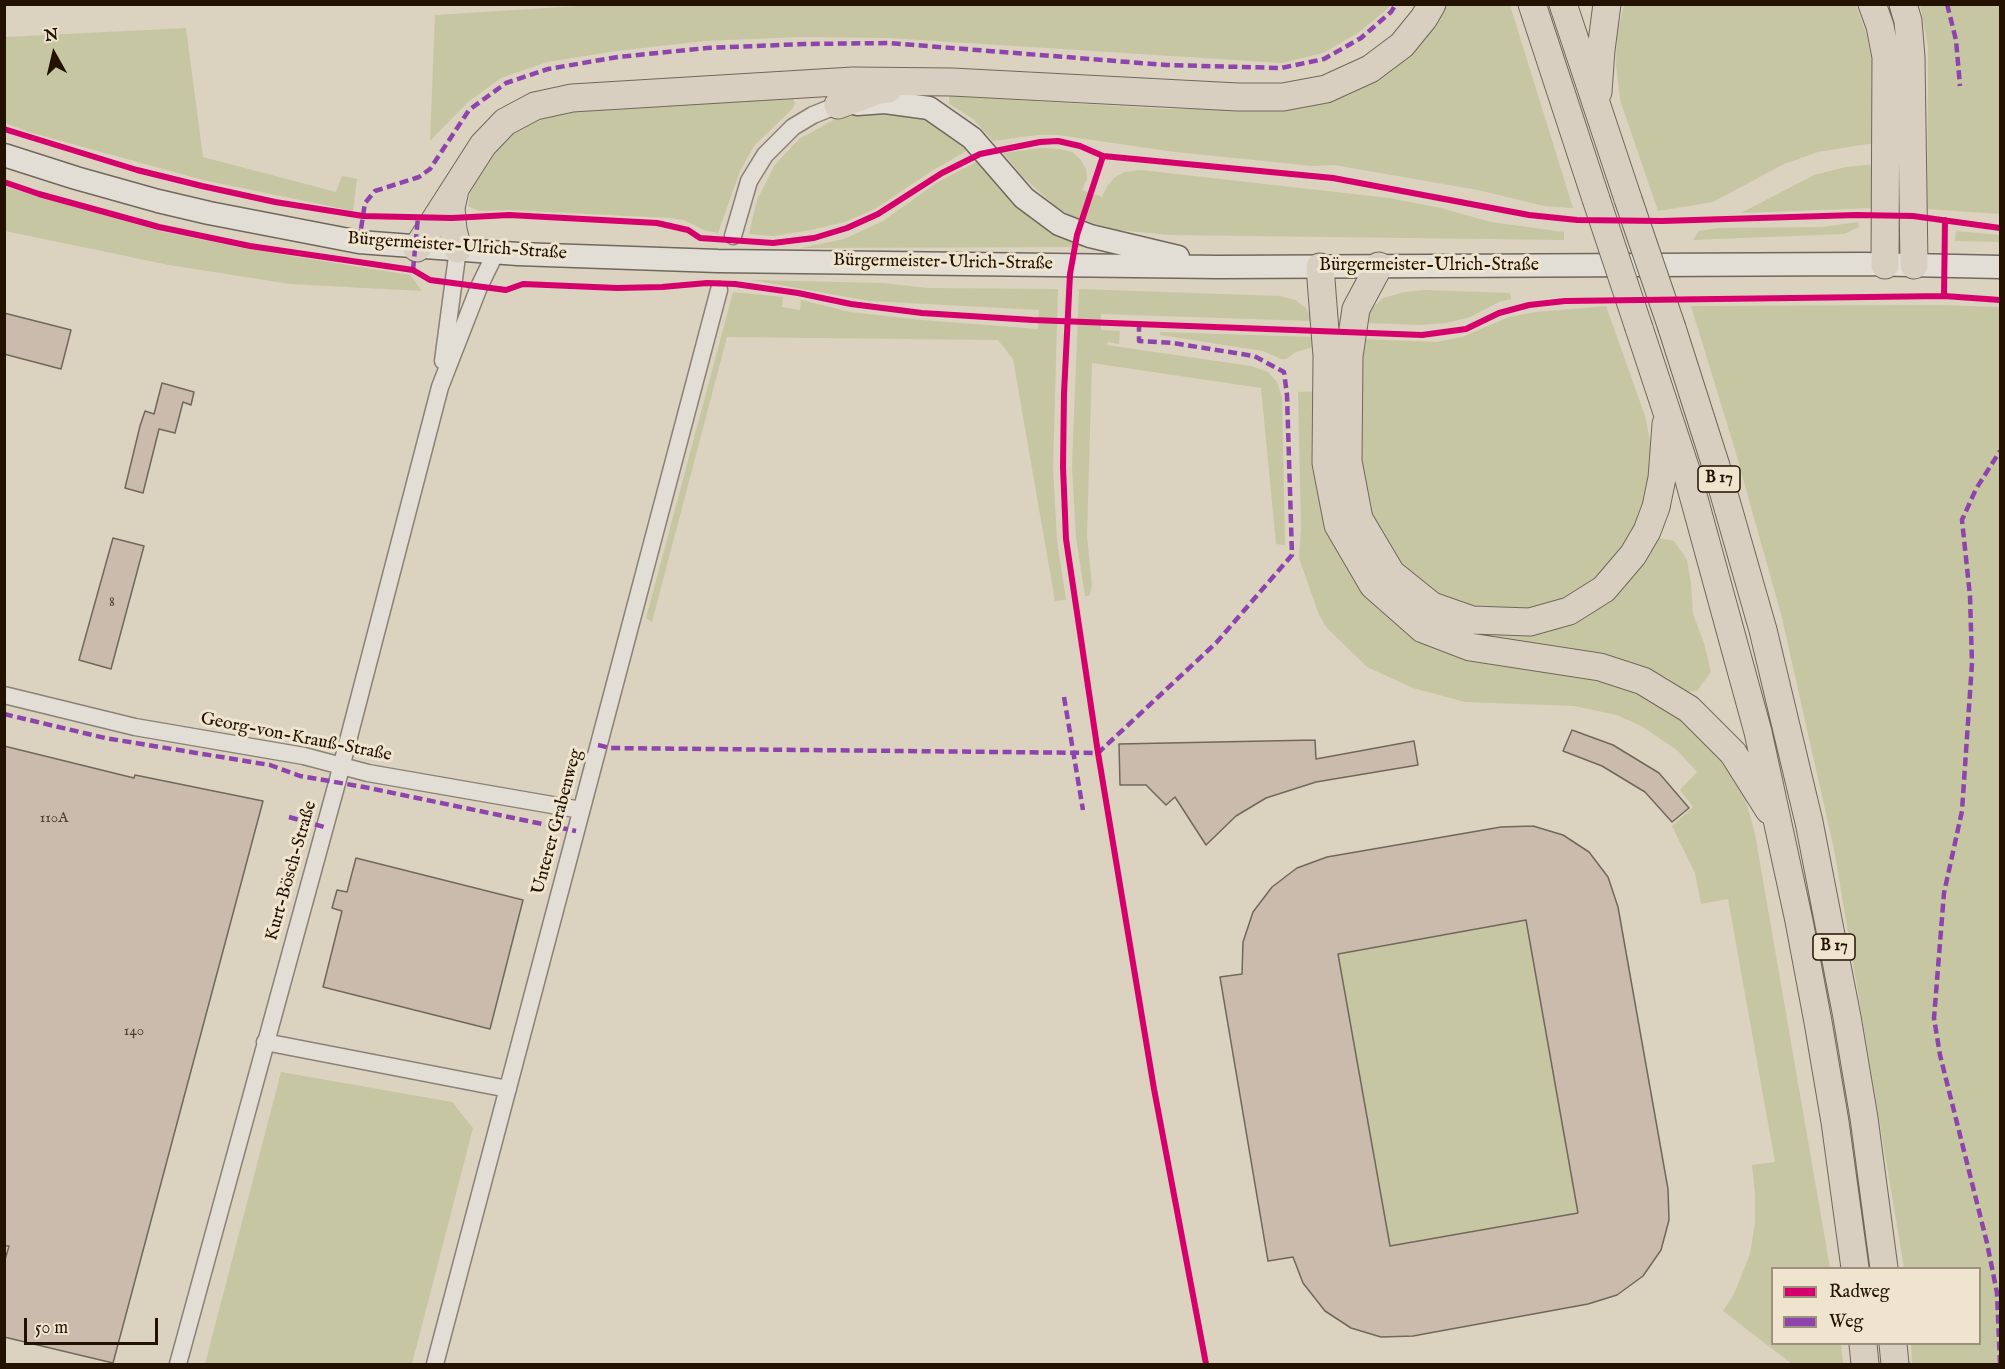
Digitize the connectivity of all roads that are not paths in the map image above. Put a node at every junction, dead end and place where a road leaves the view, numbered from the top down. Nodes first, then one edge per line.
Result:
1 (1432, 4) edge
2 (1532, 4) edge
3 (1563, 4) edge
4 (1607, 4) edge
5 (1872, 4) edge
6 (1903, 4) edge
7 (952, 82) junction
8 (838, 105) junction
9 (1597, 105) junction
10 (4, 155) edge
11 (456, 186) junction
12 (733, 236) dead end
13 (417, 248) junction
14 (458, 249) junction
15 (496, 252) junction
16 (1885, 264) junction
17 (1914, 265) junction
18 (1379, 266) junction
19 (1218, 267) junction
20 (1320, 267) junction
21 (2001, 267) edge
22 (719, 290) dead end
23 (440, 387) junction
24 (1667, 411) junction
25 (4, 695) edge
26 (342, 765) junction
27 (581, 810) junction
28 (1779, 826) junction
29 (265, 1042) junction
30 (508, 1089) junction
31 (1855, 1267) edge
32 (1884, 1267) edge
33 (1863, 1345) edge
34 (1893, 1345) edge
35 (178, 1365) edge
36 (435, 1365) edge
37 (1865, 1365) edge
38 (1895, 1365) edge

1 - 7 highway
2 - 24 highway, B 17, bridge
3 - 9 highway, B 17
4 - 9 highway
5 - 16 highway
6 - 17 highway
7 - 8 highway
7 - 11 highway
8 - 12 street
8 - 19 main road
9 - 32 highway, B 17, bridge
10 - 13 main road, Bürgermeister-Ulrich-Straße
11 - 13 highway
11 - 14 highway
13 - 14 main road, Bürgermeister-Ulrich-Straße
14 - 15 main road, Bürgermeister-Ulrich-Straße
14 - 23 street, Kurt-Bösch-Straße
15 - 19 main road, Bürgermeister-Ulrich-Straße
15 - 23 street, Kurt-Bösch-Straße
16 - 17 main road, Bürgermeister-Ulrich-Straße
16 - 18 main road, Bürgermeister-Ulrich-Straße
17 - 21 main road, Bürgermeister-Ulrich-Straße
18 - 20 main road, Bürgermeister-Ulrich-Straße
18 - 24 highway
19 - 20 main road, Bürgermeister-Ulrich-Straße
20 - 28 highway
22 - 27 street, Unterer Grabenweg
23 - 26 street, Kurt-Bösch-Straße
24 - 28 highway, B 17
25 - 26 street, Georg-von-Krauß-Straße
26 - 27 street, Georg-von-Krauß-Straße
26 - 29 street, Kurt-Bösch-Straße
27 - 30 street, Unterer Grabenweg
28 - 31 highway, B 17
29 - 30 street
29 - 35 street, Kurt-Bösch-Straße
30 - 36 street, Unterer Grabenweg
33 - 37 highway
34 - 38 highway

